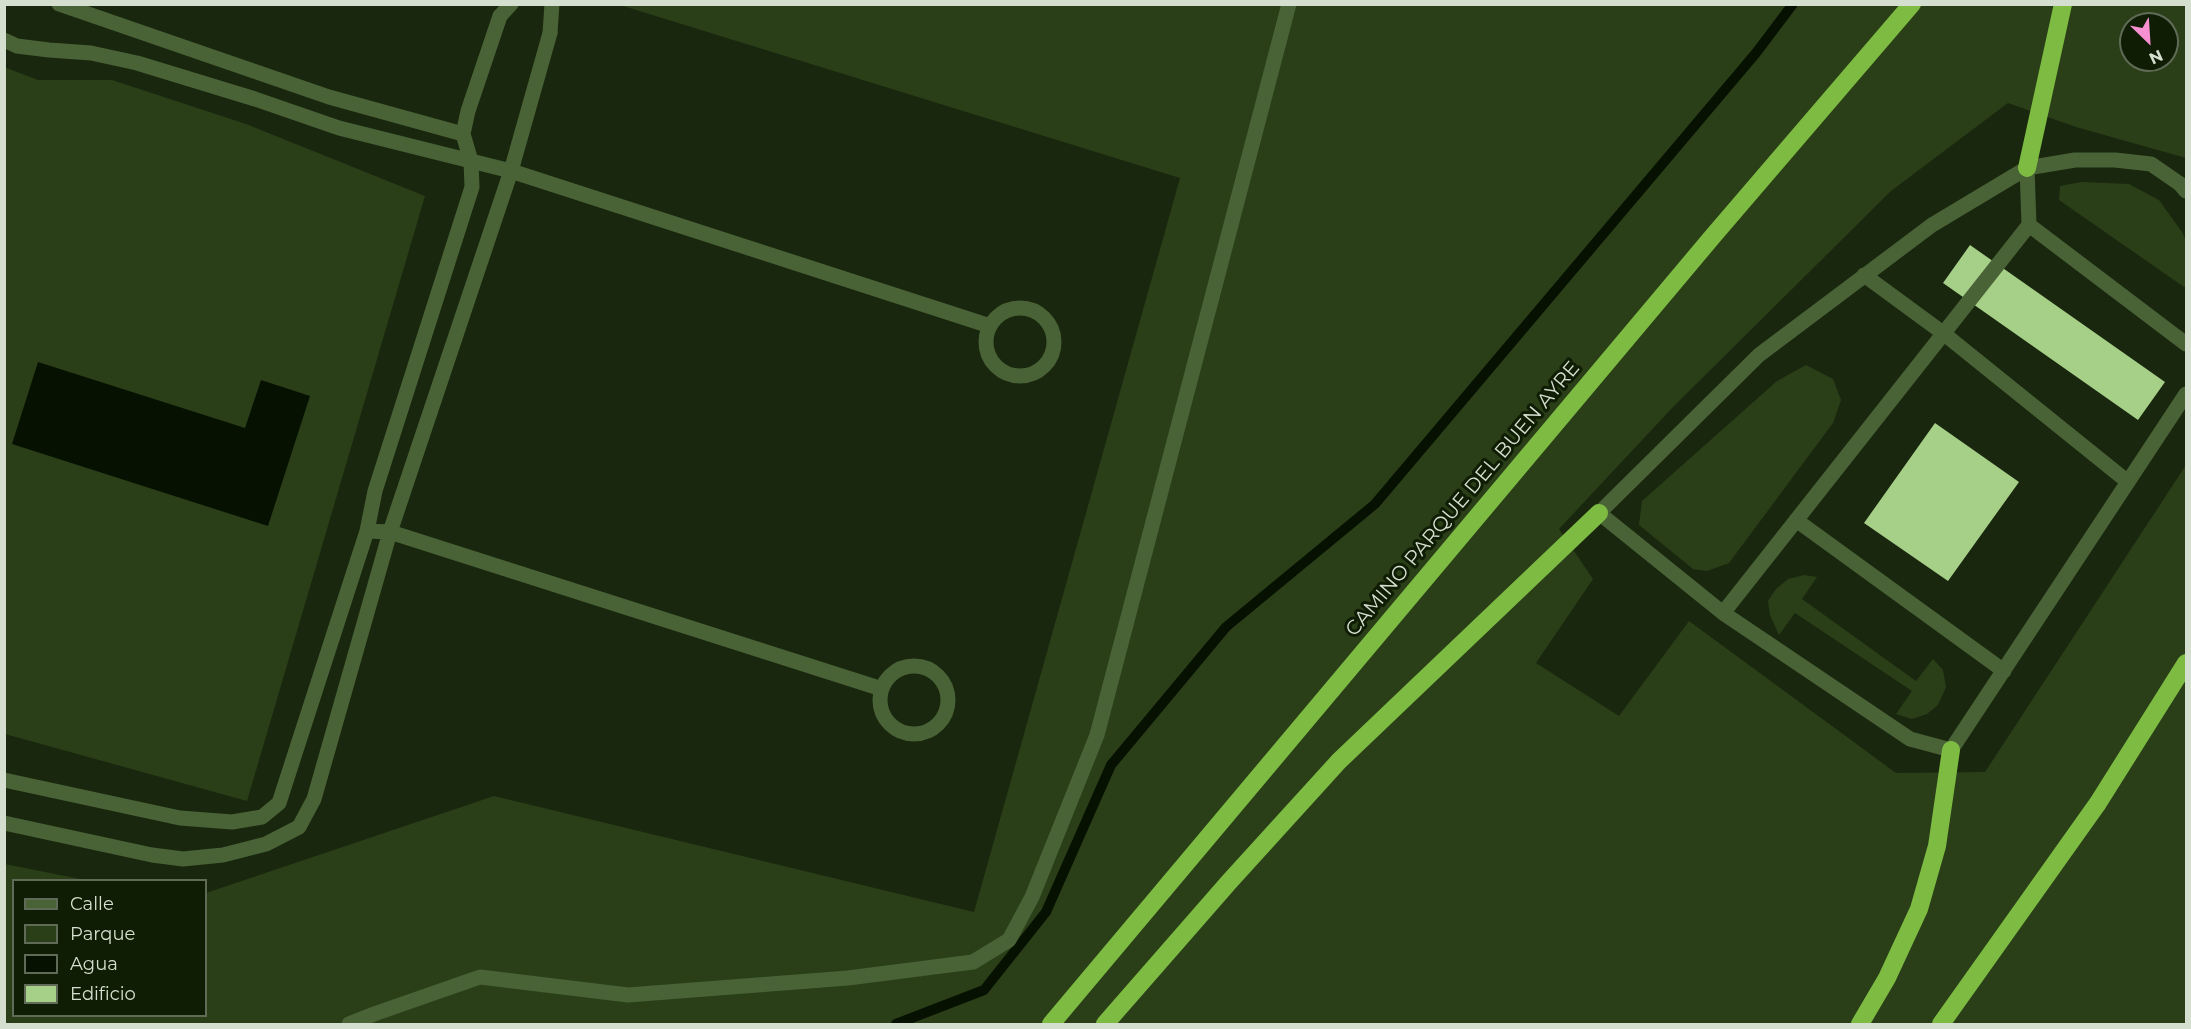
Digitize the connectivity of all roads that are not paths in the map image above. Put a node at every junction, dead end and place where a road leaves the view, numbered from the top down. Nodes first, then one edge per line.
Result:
1 (58, 4) edge
2 (511, 4) edge
3 (552, 4) edge
4 (1289, 4) edge
5 (1912, 4) edge
6 (2063, 4) edge
7 (4, 40) edge
8 (463, 134) junction
9 (471, 161) junction
10 (2027, 168) junction
11 (511, 171) junction
12 (2187, 192) edge
13 (2029, 225) junction
14 (1864, 275) junction
15 (990, 326) junction
16 (1943, 333) junction
17 (2187, 344) edge
18 (2187, 394) edge
19 (2128, 482) junction
20 (1599, 513) junction
21 (1796, 520) junction
22 (367, 531) junction
23 (390, 532) junction
24 (1723, 613) junction
25 (2187, 663) edge
26 (2004, 671) junction
27 (882, 689) junction
28 (1952, 750) junction
29 (4, 780) edge
30 (4, 823) edge
31 (350, 1024) edge
32 (1051, 1024) edge
33 (1105, 1024) edge
34 (1860, 1024) edge
35 (1941, 1024) edge

1 - 8 street
2 - 8 street
3 - 11 street
4 - 31 street
5 - 32 highway, CAMINO PARQUE DEL BUEN AYRE
6 - 10 highway
7 - 9 street
8 - 9 street
9 - 11 street
9 - 22 street
10 - 12 street
10 - 13 street
10 - 14 street
11 - 15 street
11 - 23 street
13 - 16 street
13 - 17 street
14 - 16 street
14 - 20 street
15 - 15 street
16 - 19 street
16 - 21 street
18 - 19 street
19 - 26 street
20 - 24 street
20 - 33 highway
21 - 24 street
21 - 26 street
22 - 23 street
22 - 29 street
23 - 27 street
23 - 30 street
24 - 28 street
25 - 35 highway
26 - 28 street
27 - 27 street
28 - 34 highway

